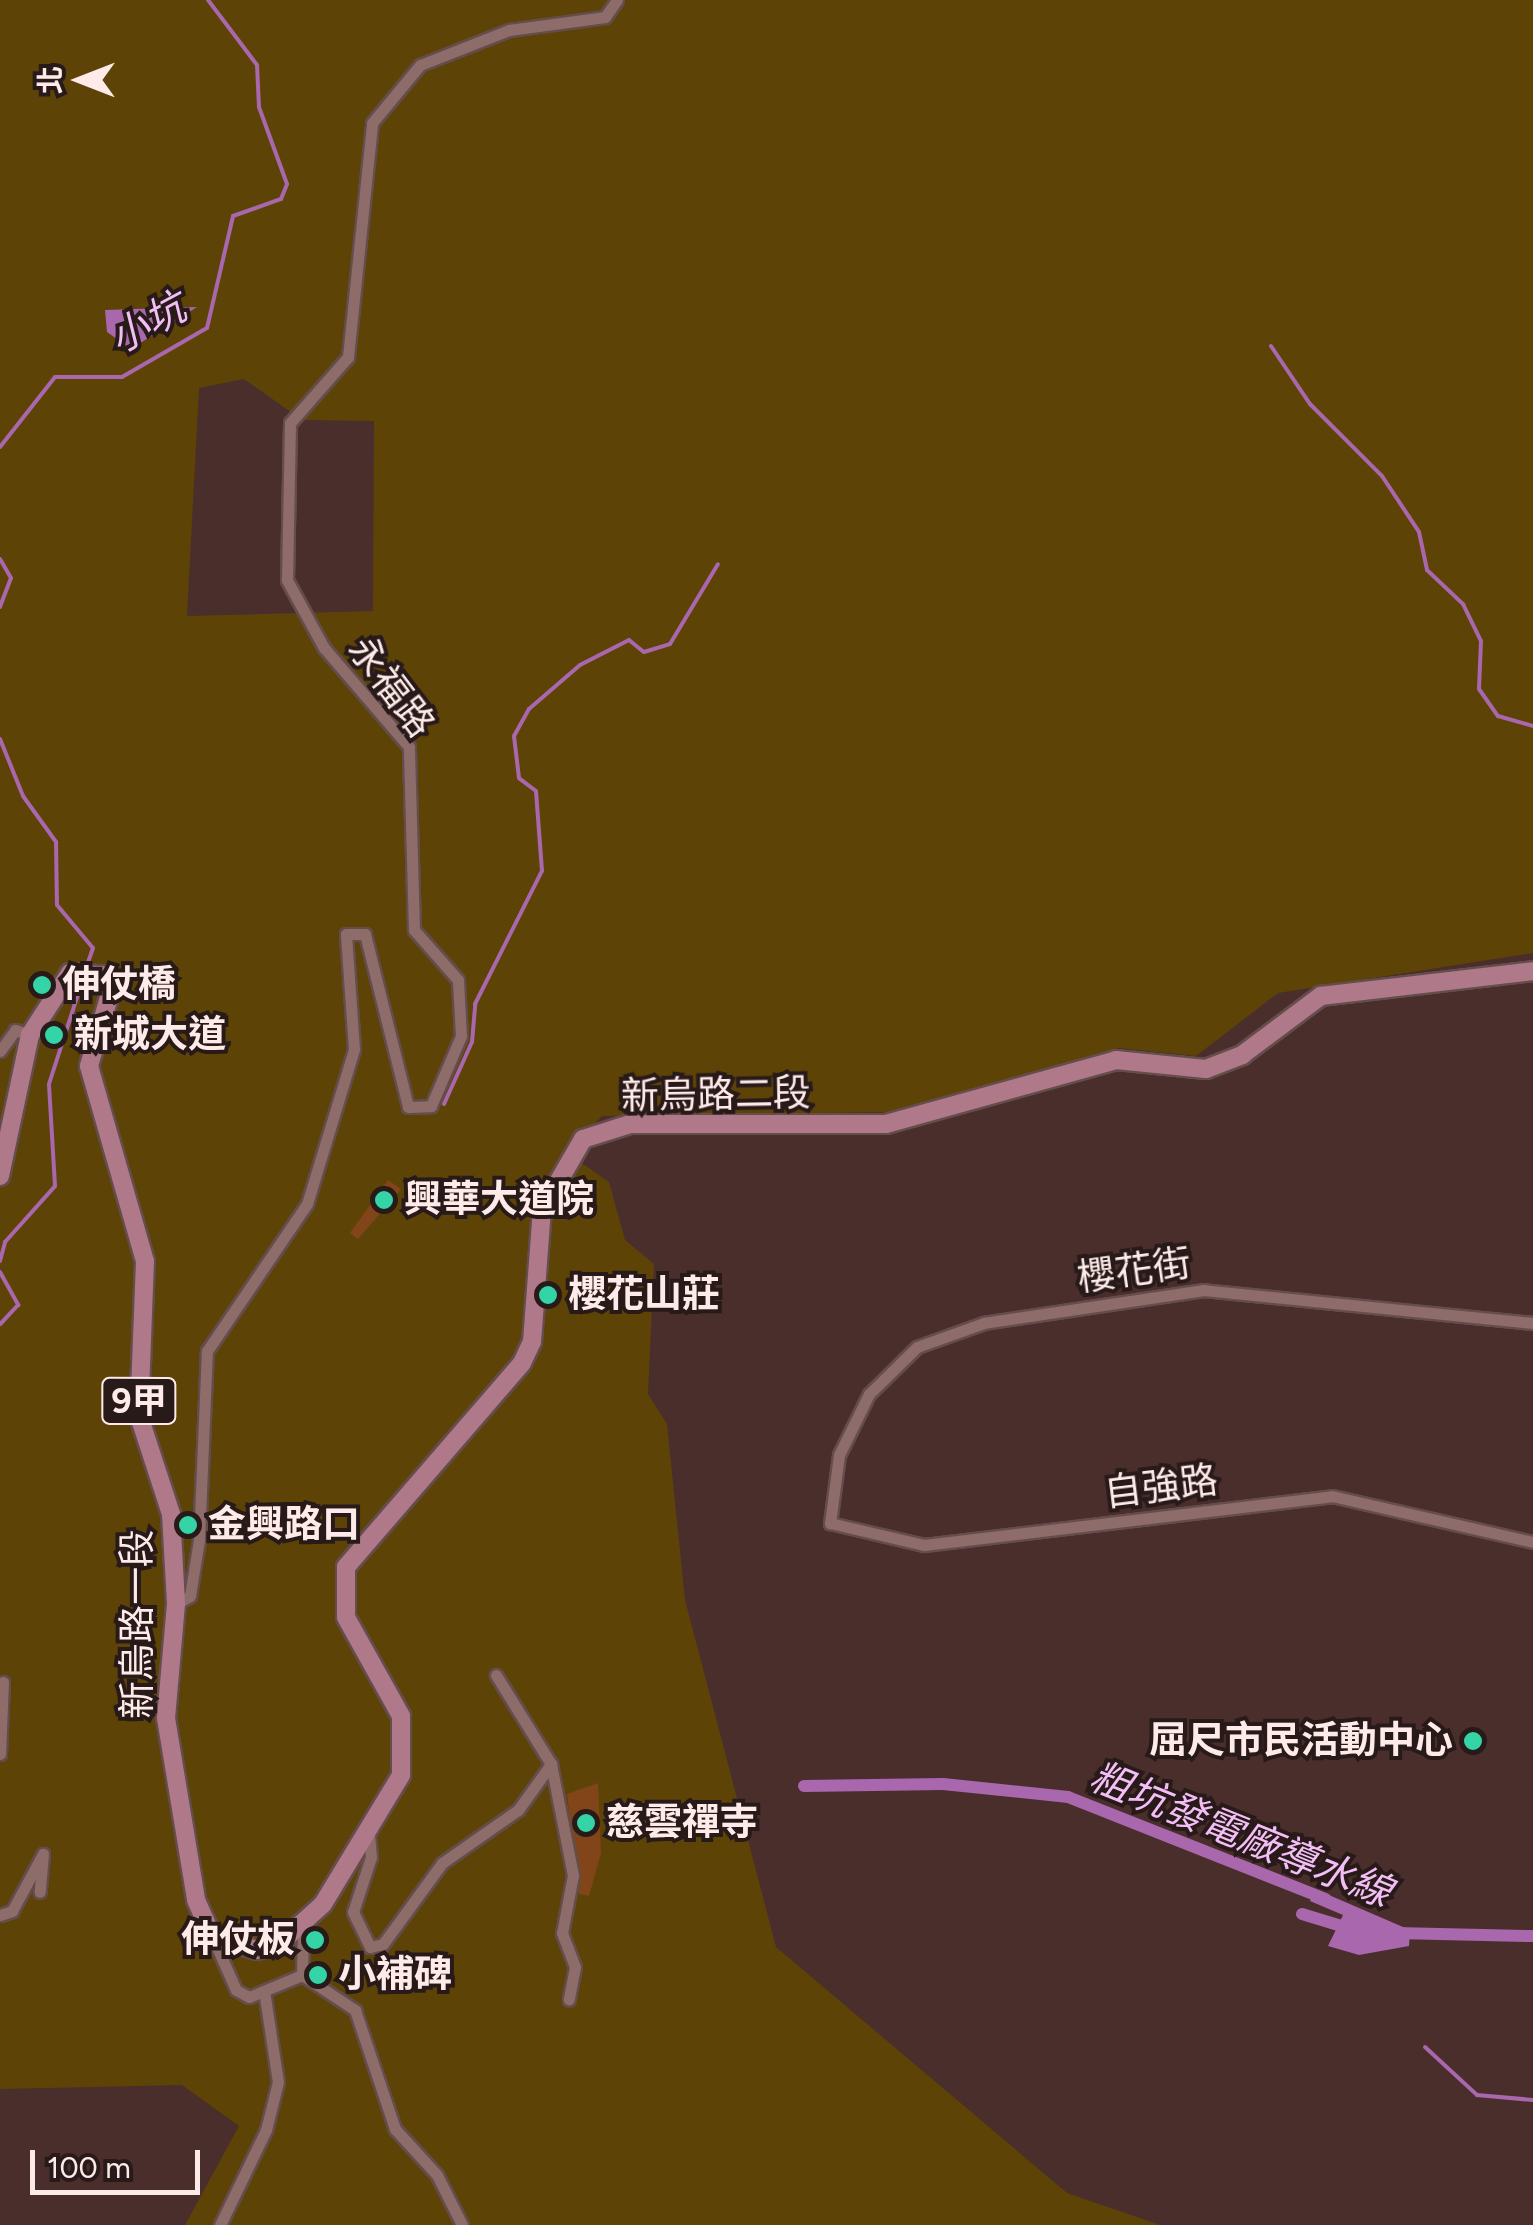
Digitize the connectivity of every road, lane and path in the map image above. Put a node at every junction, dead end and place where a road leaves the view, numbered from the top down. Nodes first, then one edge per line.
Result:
1 (617, 0) edge
2 (1533, 971) edge
3 (30, 1034) junction
4 (0, 1051) edge
5 (0, 1176) edge
6 (1533, 1323) edge
7 (833, 1489) joint
8 (1533, 1542) edge
9 (176, 1604) junction
10 (496, 1676) dead end
11 (4, 1682) dead end
12 (0, 1754) edge
13 (551, 1764) junction
14 (369, 1834) junction
15 (40, 1892) dead end
16 (0, 1914) edge
17 (303, 1926) junction
18 (212, 1936) junction
19 (302, 1974) junction
20 (265, 1997) junction
21 (569, 1999) dead end
22 (220, 2225) edge
23 (462, 2225) edge

1 - 9 street, 永福路
2 - 14 main road, 新烏路二段
3 - 4 street
3 - 5 main road, 新烏路一段 / 9甲
3 - 9 main road, 新烏路一段 / 9甲
6 - 7 street, 櫻花街
7 - 8 street, 自強路
9 - 18 main road, 新烏路一段 / 9甲
10 - 13 street
11 - 12 street
13 - 14 street
13 - 21 street
14 - 17 main road, 新烏路二段
15 - 16 street
17 - 18 main road, 新烏路二段
17 - 19 street
18 - 20 street
19 - 20 street
19 - 23 street
20 - 22 street

